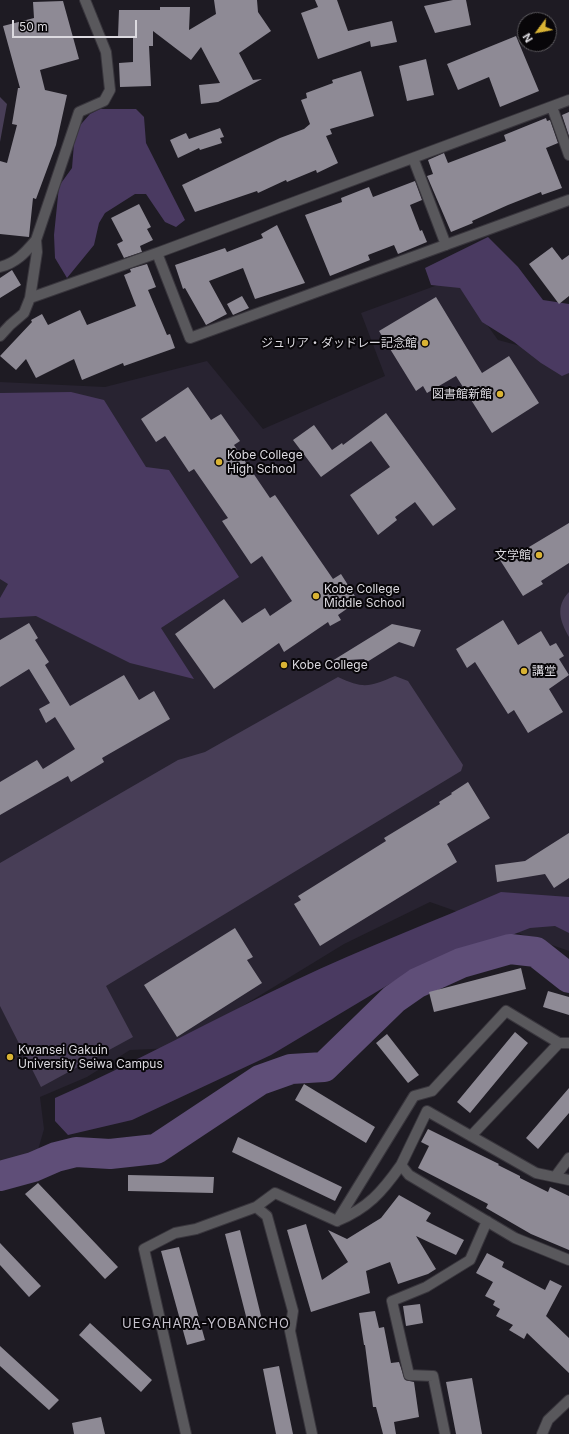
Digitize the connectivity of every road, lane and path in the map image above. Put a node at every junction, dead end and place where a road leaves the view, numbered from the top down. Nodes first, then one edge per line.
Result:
1 (85, 0) edge
2 (569, 100) edge
3 (552, 107) junction
4 (569, 155) edge
5 (413, 158) junction
6 (569, 200) edge
7 (36, 240) junction
8 (446, 245) junction
9 (157, 253) junction
10 (0, 267) edge
11 (30, 298) junction
12 (0, 336) edge
13 (564, 1043) edge
14 (471, 1136) junction
15 (569, 1158) edge
16 (401, 1165) junction
17 (554, 1177) junction
18 (569, 1180) edge
19 (256, 1207) junction
20 (337, 1220) junction
21 (487, 1221) junction
22 (569, 1260) edge
23 (569, 1400) edge
24 (186, 1434) edge
25 (312, 1434) edge
26 (445, 1434) edge
27 (542, 1434) edge

1 - 7 street
2 - 3 street
3 - 4 street
3 - 5 street
5 - 8 street
5 - 9 street
6 - 8 street
7 - 10 street
7 - 11 street
8 - 9 street
9 - 11 street
11 - 12 street
13 - 14 street
13 - 20 street
14 - 16 street
14 - 17 street
15 - 17 street
16 - 20 street
16 - 21 street
17 - 18 street
19 - 20 street
19 - 24 street
19 - 25 street
21 - 22 street
21 - 26 street
23 - 27 street

